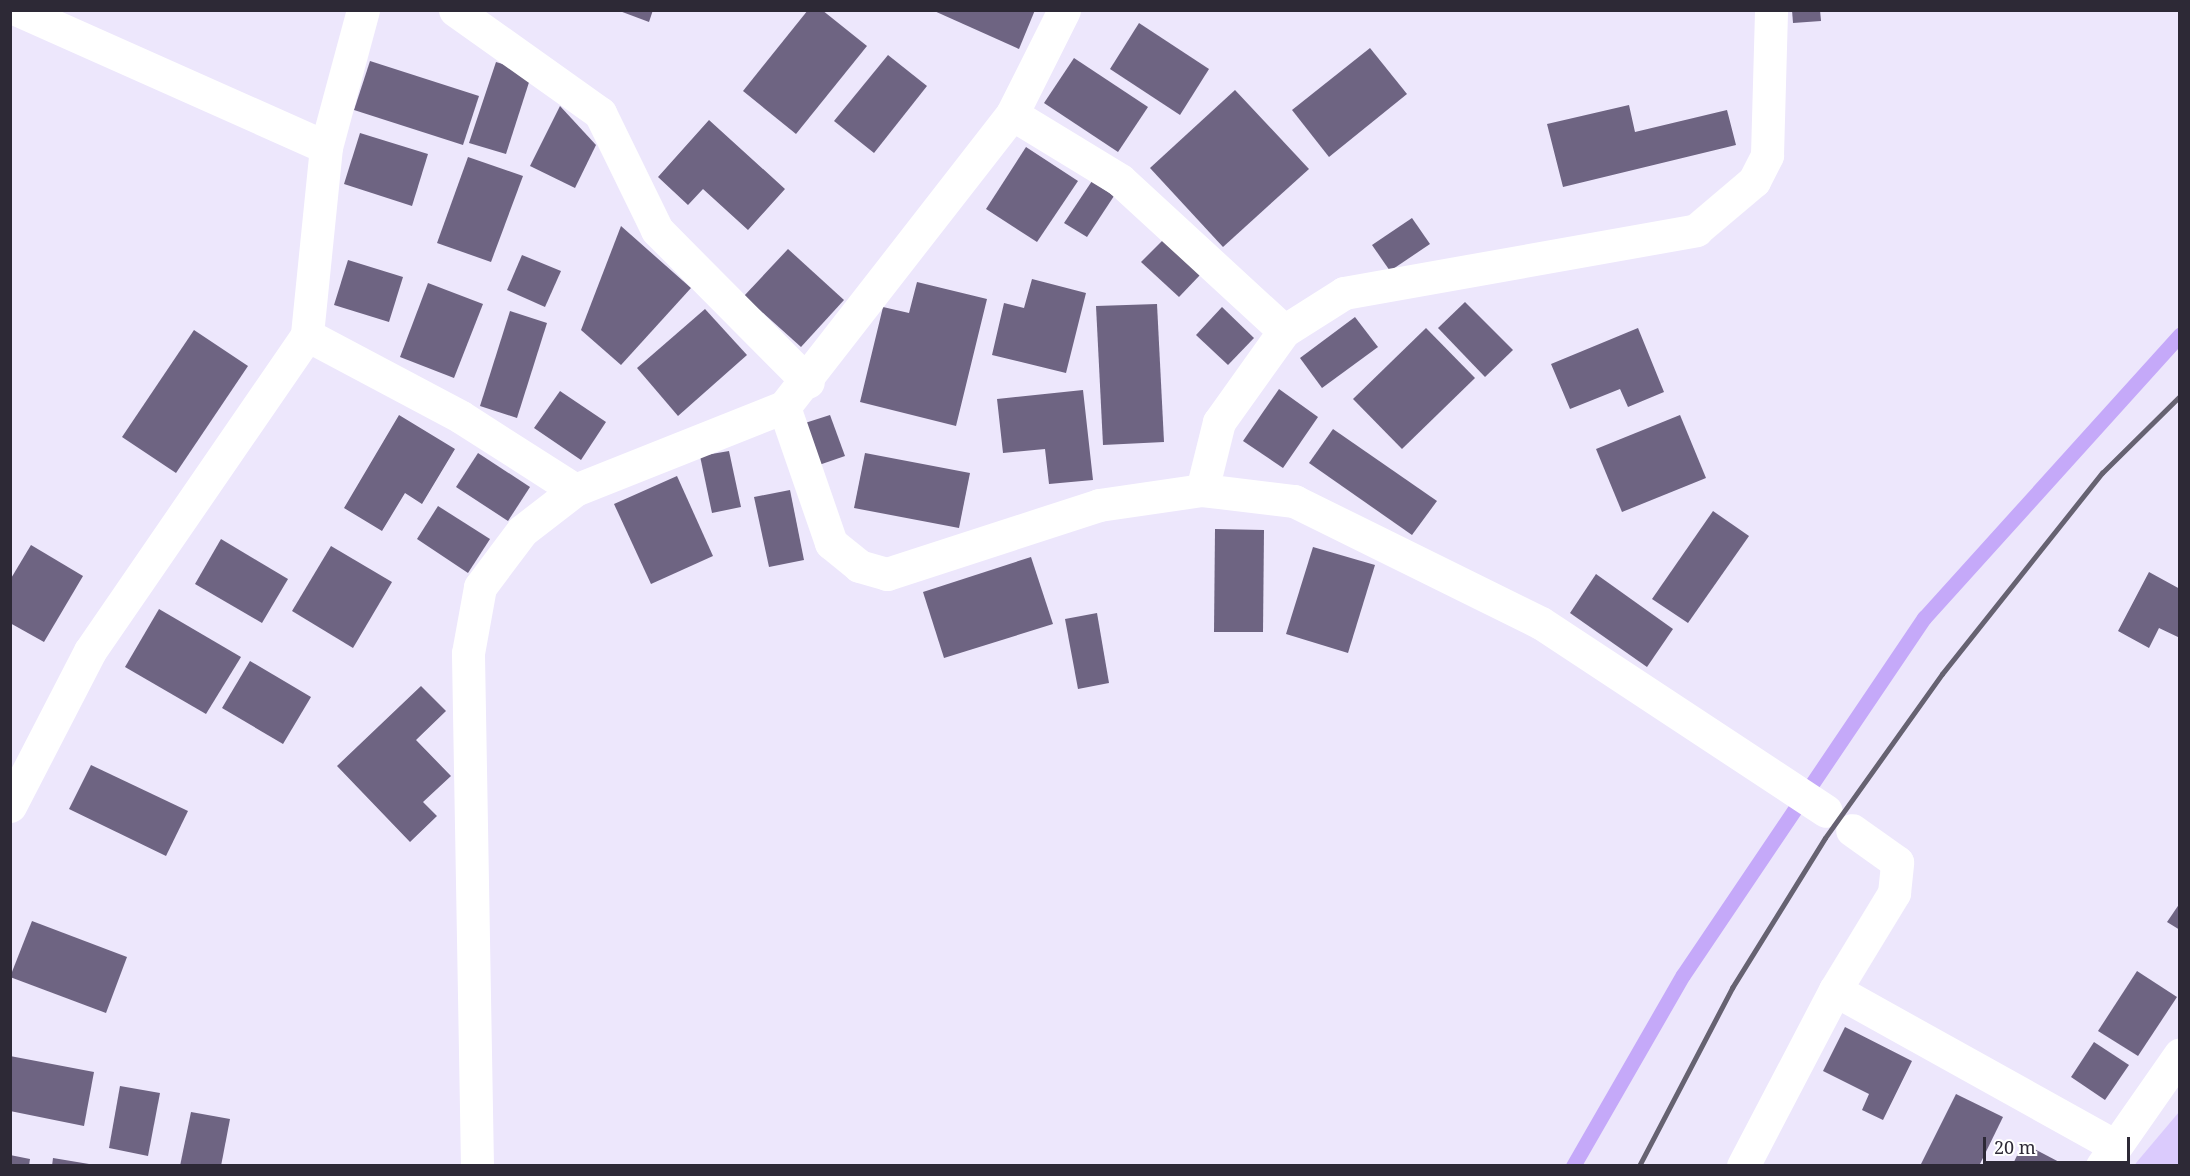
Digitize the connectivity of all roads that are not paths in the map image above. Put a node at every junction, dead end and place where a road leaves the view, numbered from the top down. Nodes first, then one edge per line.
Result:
1 (18, 10) edge
2 (363, 10) edge
3 (455, 10) edge
4 (1064, 10) edge
5 (1771, 10) edge
6 (1012, 114) junction
7 (326, 147) junction
8 (1284, 331) junction
9 (307, 335) junction
10 (808, 382) junction
11 (784, 407) junction
12 (575, 490) junction
13 (1202, 490) junction
14 (10, 806) edge
15 (1823, 809) dead end
16 (1852, 830) dead end
17 (1835, 990) junction
18 (2180, 1054) edge
19 (2107, 1155) edge
20 (477, 1166) edge
21 (1743, 1166) edge

1 - 7 street
2 - 7 street
3 - 10 street
4 - 6 street
5 - 8 street
6 - 8 street
6 - 10 street
7 - 9 street
8 - 13 street
9 - 12 street
9 - 14 street
10 - 11 street
11 - 12 street
11 - 13 street
12 - 20 street
13 - 15 street
16 - 17 street
17 - 19 street
17 - 21 street
18 - 19 street

